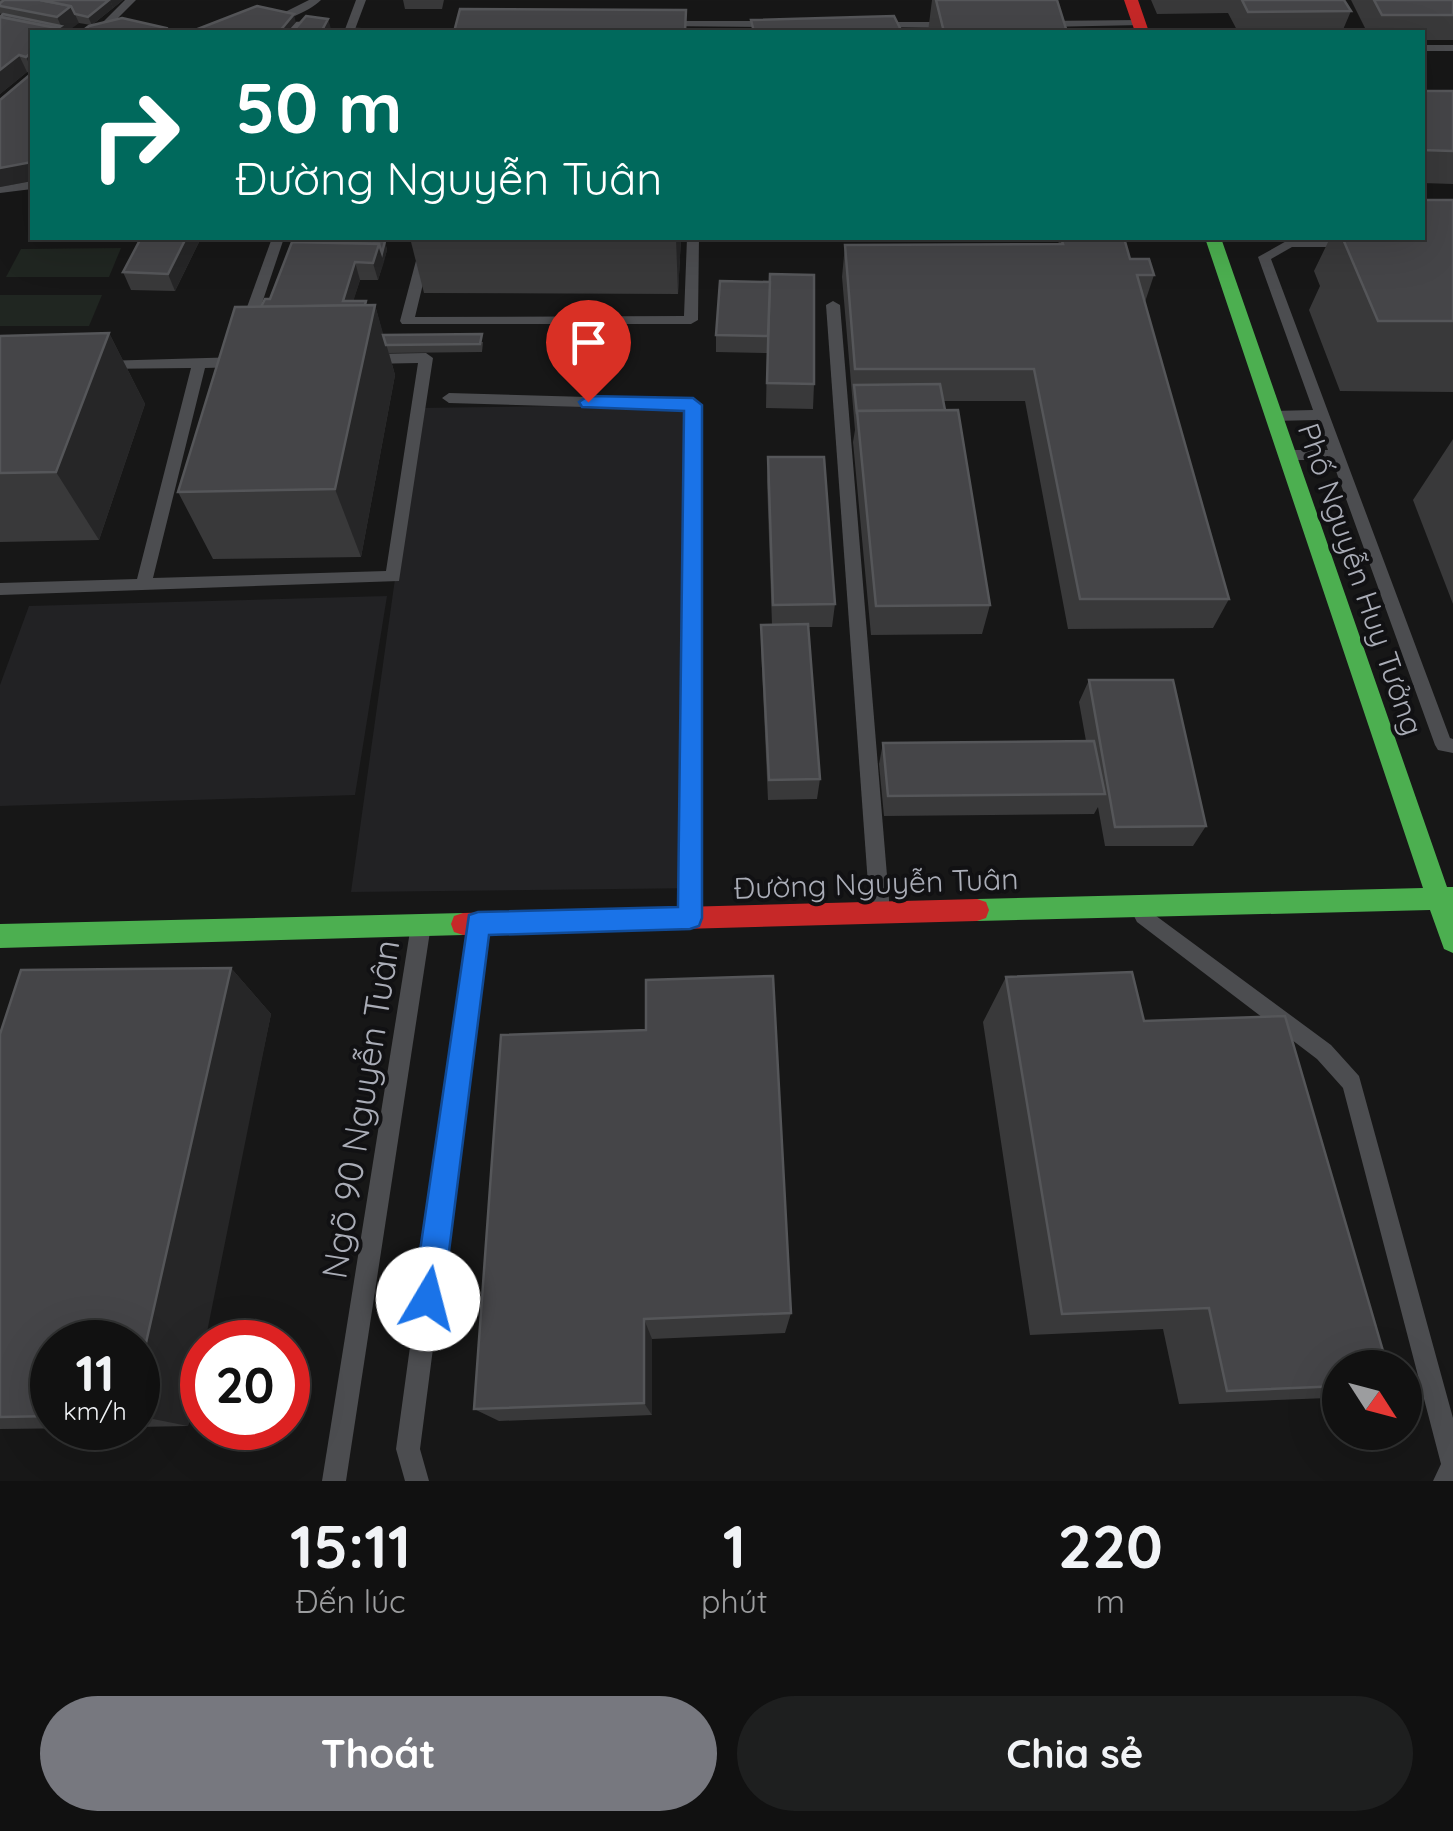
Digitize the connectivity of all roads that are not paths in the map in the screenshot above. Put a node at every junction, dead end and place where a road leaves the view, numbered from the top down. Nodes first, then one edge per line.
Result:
1 (131, 0) edge
2 (316, 0) edge
3 (360, 0) edge
4 (1137, 18) edge
5 (650, 24) edge
6 (789, 24) edge
7 (868, 24) edge
8 (966, 24) edge
9 (1024, 24) edge
10 (121, 28) edge
11 (103, 29) edge
12 (234, 30) edge
13 (350, 30) edge
14 (1425, 48) edge
15 (1453, 48) edge
16 (30, 185) edge
17 (0, 189) edge
18 (277, 240) edge
19 (427, 240) edge
20 (694, 240) edge
21 (1213, 240) edge
22 (1362, 244) edge
23 (833, 305) dead end
24 (250, 321) edge
25 (350, 360) edge
26 (256, 362) edge
27 (199, 364) junction
28 (80, 366) edge
29 (449, 398) dead end
30 (1322, 415) junction
31 (1273, 416) junction
32 (1287, 455) junction
33 (1336, 455) junction
34 (142, 585) junction
35 (0, 589) edge
36 (1453, 746) edge
37 (1446, 898) edge
38 (1132, 906) junction
39 (880, 912) junction
40 (690, 918) junction
41 (422, 924) junction
42 (478, 924) junction
43 (0, 936) edge
44 (1453, 941) edge
45 (1453, 1466) edge
46 (334, 1481) edge
47 (417, 1481) edge
48 (1445, 1481) edge

1 - 11 lane
2 - 12 lane
3 - 13 lane
4 - 9 lane
5 - 6 lane
7 - 8 lane
10 - 11 lane
14 - 15 lane
16 - 17 lane
18 - 24 lane
19 - 20 lane
21 - 31 street, Phố Nguyễn Huy Tưởng
22 - 30 lane
23 - 39 lane
25 - 34 lane
26 - 27 lane
27 - 28 lane
27 - 34 lane
29 - 40 lane
30 - 31 lane
30 - 33 lane
31 - 32 street, Phố Nguyễn Huy Tưởng
32 - 33 lane
32 - 37 street, Phố Nguyễn Huy Tưởng
33 - 36 lane
34 - 35 lane
37 - 38 street, Đường Nguyễn Tuân
37 - 44 street, Phố Nguyễn Huy Tưởng
38 - 39 street, Đường Nguyễn Tuân
38 - 45 lane
39 - 40 street, Đường Nguyễn Tuân
40 - 42 street, Đường Nguyễn Tuân
41 - 42 street, Đường Nguyễn Tuân
41 - 43 street, Đường Nguyễn Tuân
41 - 46 lane, Ngõ 90 Nguyễn Tuân
42 - 47 lane
45 - 48 lane

